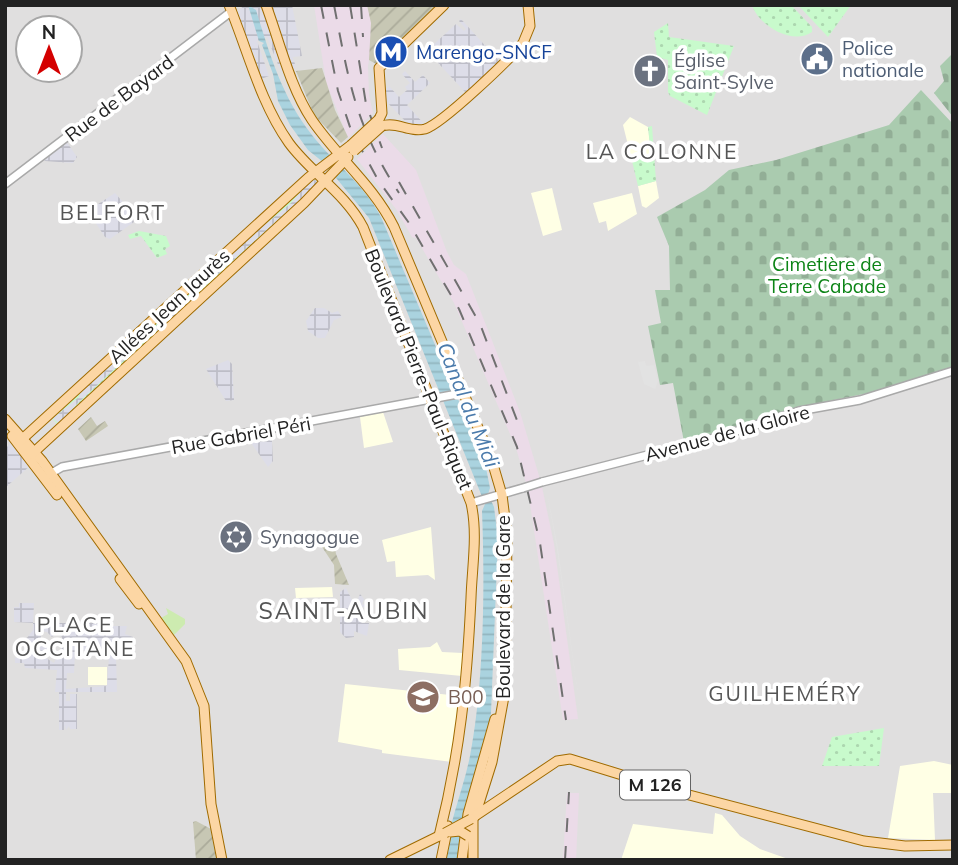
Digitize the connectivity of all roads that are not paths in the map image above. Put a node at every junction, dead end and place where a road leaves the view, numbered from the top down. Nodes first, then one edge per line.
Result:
1 (266, 5) edge
2 (444, 5) edge
3 (528, 6) edge
4 (230, 8) edge
5 (381, 123) junction
6 (340, 159) junction
7 (323, 174) junction
8 (5, 184) edge
9 (953, 371) edge
10 (461, 393) junction
11 (434, 399) junction
12 (5, 419) edge
13 (5, 426) edge
14 (20, 441) junction
15 (32, 455) junction
16 (50, 474) junction
17 (499, 495) junction
18 (475, 502) junction
19 (142, 604) junction
20 (470, 637) junction
21 (503, 671) junction
22 (492, 762) junction
23 (494, 803) junction
24 (444, 820) junction
25 (469, 827) junction
26 (442, 835) junction
27 (953, 845) edge
28 (221, 856) edge
29 (441, 859) edge
30 (390, 860) edge
31 (462, 860) edge
32 (473, 860) edge

1 - 6 main road, Boulevard de la Gare
2 - 5 main road
3 - 5 main road
4 - 7 main road, Boulevard Pierre-Paul-Riquet
4 - 8 street, Rue de Bayard
5 - 6 main road, bridge
6 - 7 main road
6 - 10 main road, Boulevard de la Gare
7 - 11 main road, Boulevard Pierre-Paul-Riquet
7 - 14 main road, Allées Jean Jaurès
7 - 15 main road, Allées Jean Jaurès
9 - 17 street, Avenue de la Gloire, bridge
10 - 11 street, Rue Gabriel Péri
10 - 17 main road, Boulevard de la Gare
11 - 16 street, Rue Gabriel Péri
11 - 18 main road, Boulevard Pierre-Paul-Riquet
12 - 14 main road
13 - 14 main road
14 - 15 main road
15 - 16 main road
15 - 19 main road
16 - 19 main road
17 - 18 street, Avenue de la Gloire
17 - 21 main road, Boulevard de la Gare
18 - 20 main road, Boulevard Pierre-Paul-Riquet
19 - 28 main road
20 - 24 main road
20 - 29 main road
21 - 22 main road, Boulevard de la Gare
21 - 25 main road
22 - 23 main road, Boulevard de la Gare
22 - 25 main road, Boulevard de la Gare
23 - 25 main road, M 126
23 - 27 main road, M 126
24 - 25 main road, bridge
24 - 26 main road
25 - 26 main road, bridge
25 - 31 main road
25 - 32 main road
26 - 30 main road

